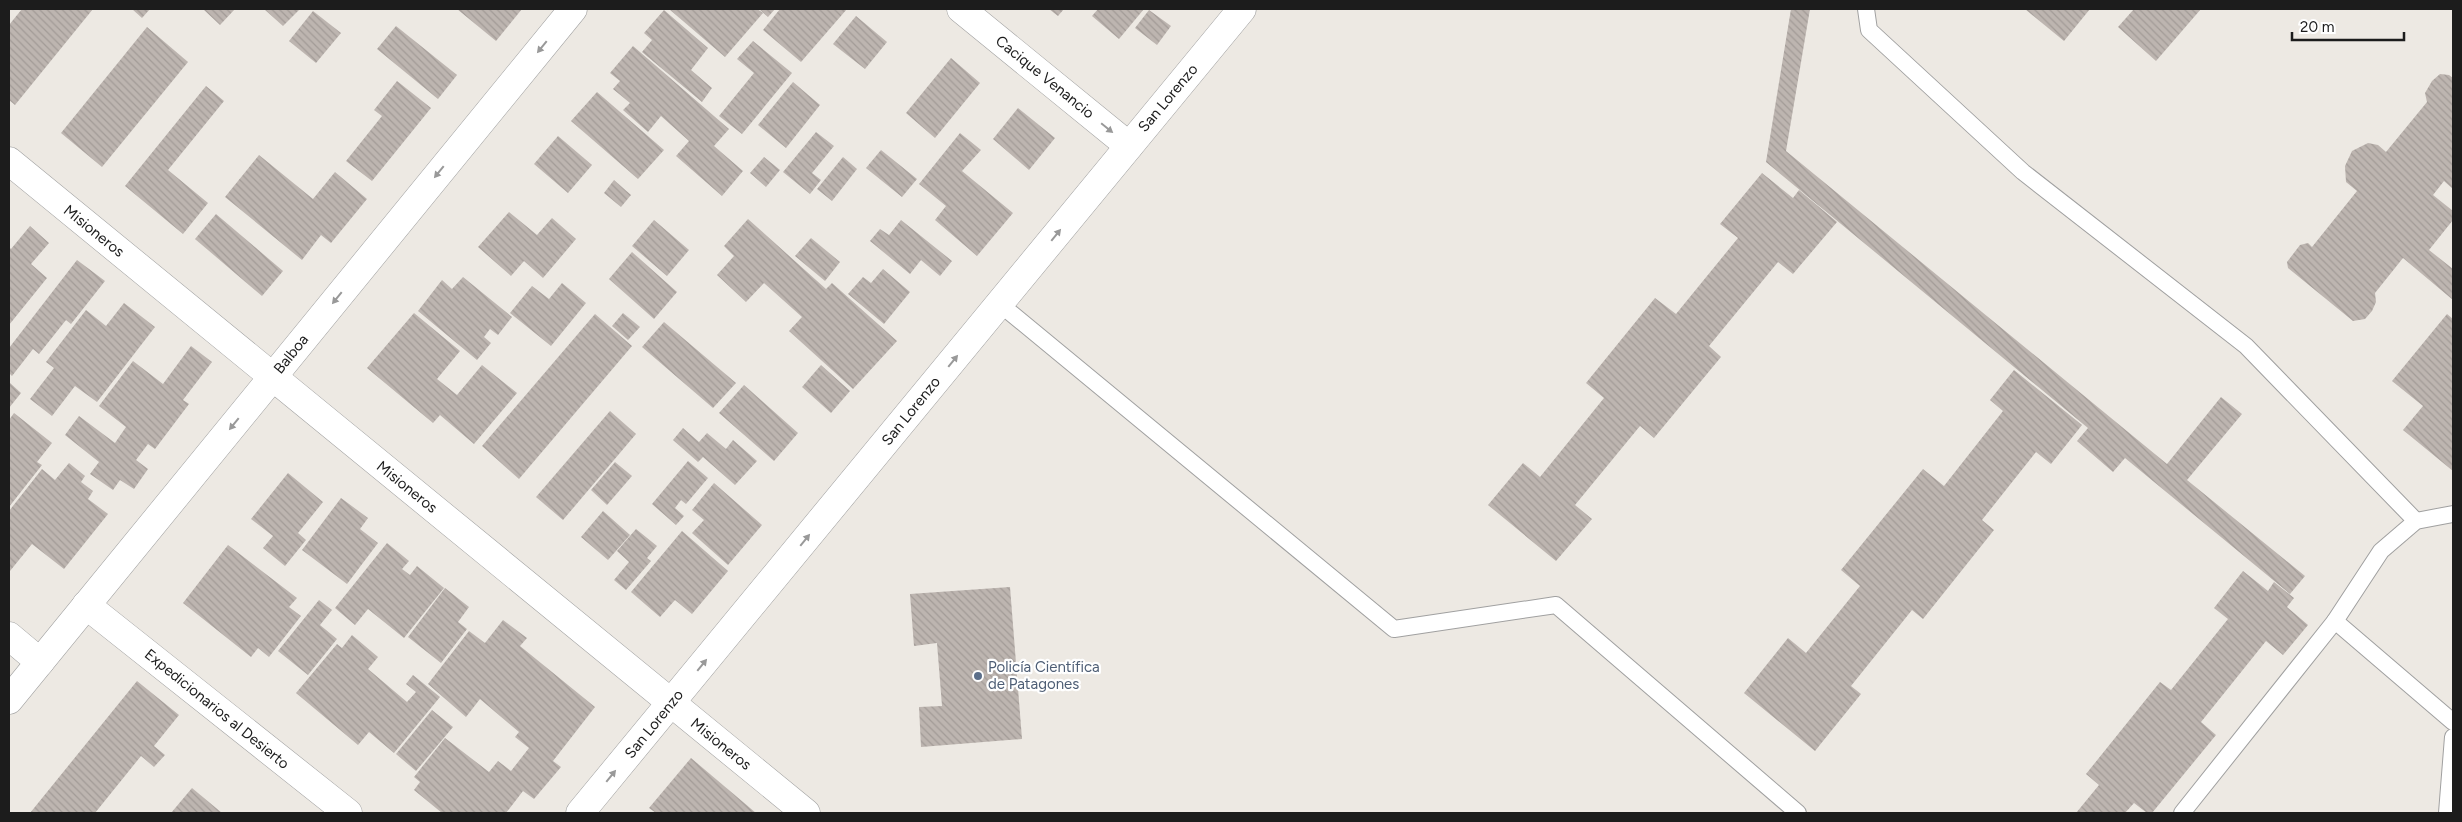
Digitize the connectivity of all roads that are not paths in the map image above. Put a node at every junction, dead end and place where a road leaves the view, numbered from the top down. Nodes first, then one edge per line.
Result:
1 (573, 9) edge
2 (961, 9) edge
3 (1242, 9) edge
4 (1866, 9) edge
5 (1129, 146) junction
6 (9, 161) edge
7 (1000, 304) junction
8 (272, 377) junction
9 (2453, 514) edge
10 (2416, 521) junction
11 (86, 605) junction
12 (2335, 621) junction
13 (9, 636) edge
14 (40, 662) junction
15 (9, 700) edge
16 (671, 703) junction
17 (2453, 722) edge
18 (2453, 737) edge
19 (348, 813) edge
20 (580, 813) edge
21 (806, 813) edge
22 (1798, 813) edge
23 (2182, 813) edge
24 (2447, 813) edge

1 -> 8 street, Balboa
2 -> 5 street, Cacique Venancio
3 - 5 street, San Lorenzo
4 - 10 lane
7 -> 5 street, San Lorenzo
6 - 8 street, Misioneros
16 -> 7 street, San Lorenzo
7 - 22 lane
8 -> 11 street, Balboa
8 - 16 street, Misioneros
9 - 10 lane
10 - 12 lane
11 - 14 street, Balboa
11 - 19 street, Expedicionarios al Desierto
12 - 17 lane
12 - 23 lane
13 - 14 street
14 - 15 street, Balboa
20 -> 16 street, San Lorenzo
16 - 21 street, Misioneros
18 - 24 lane

